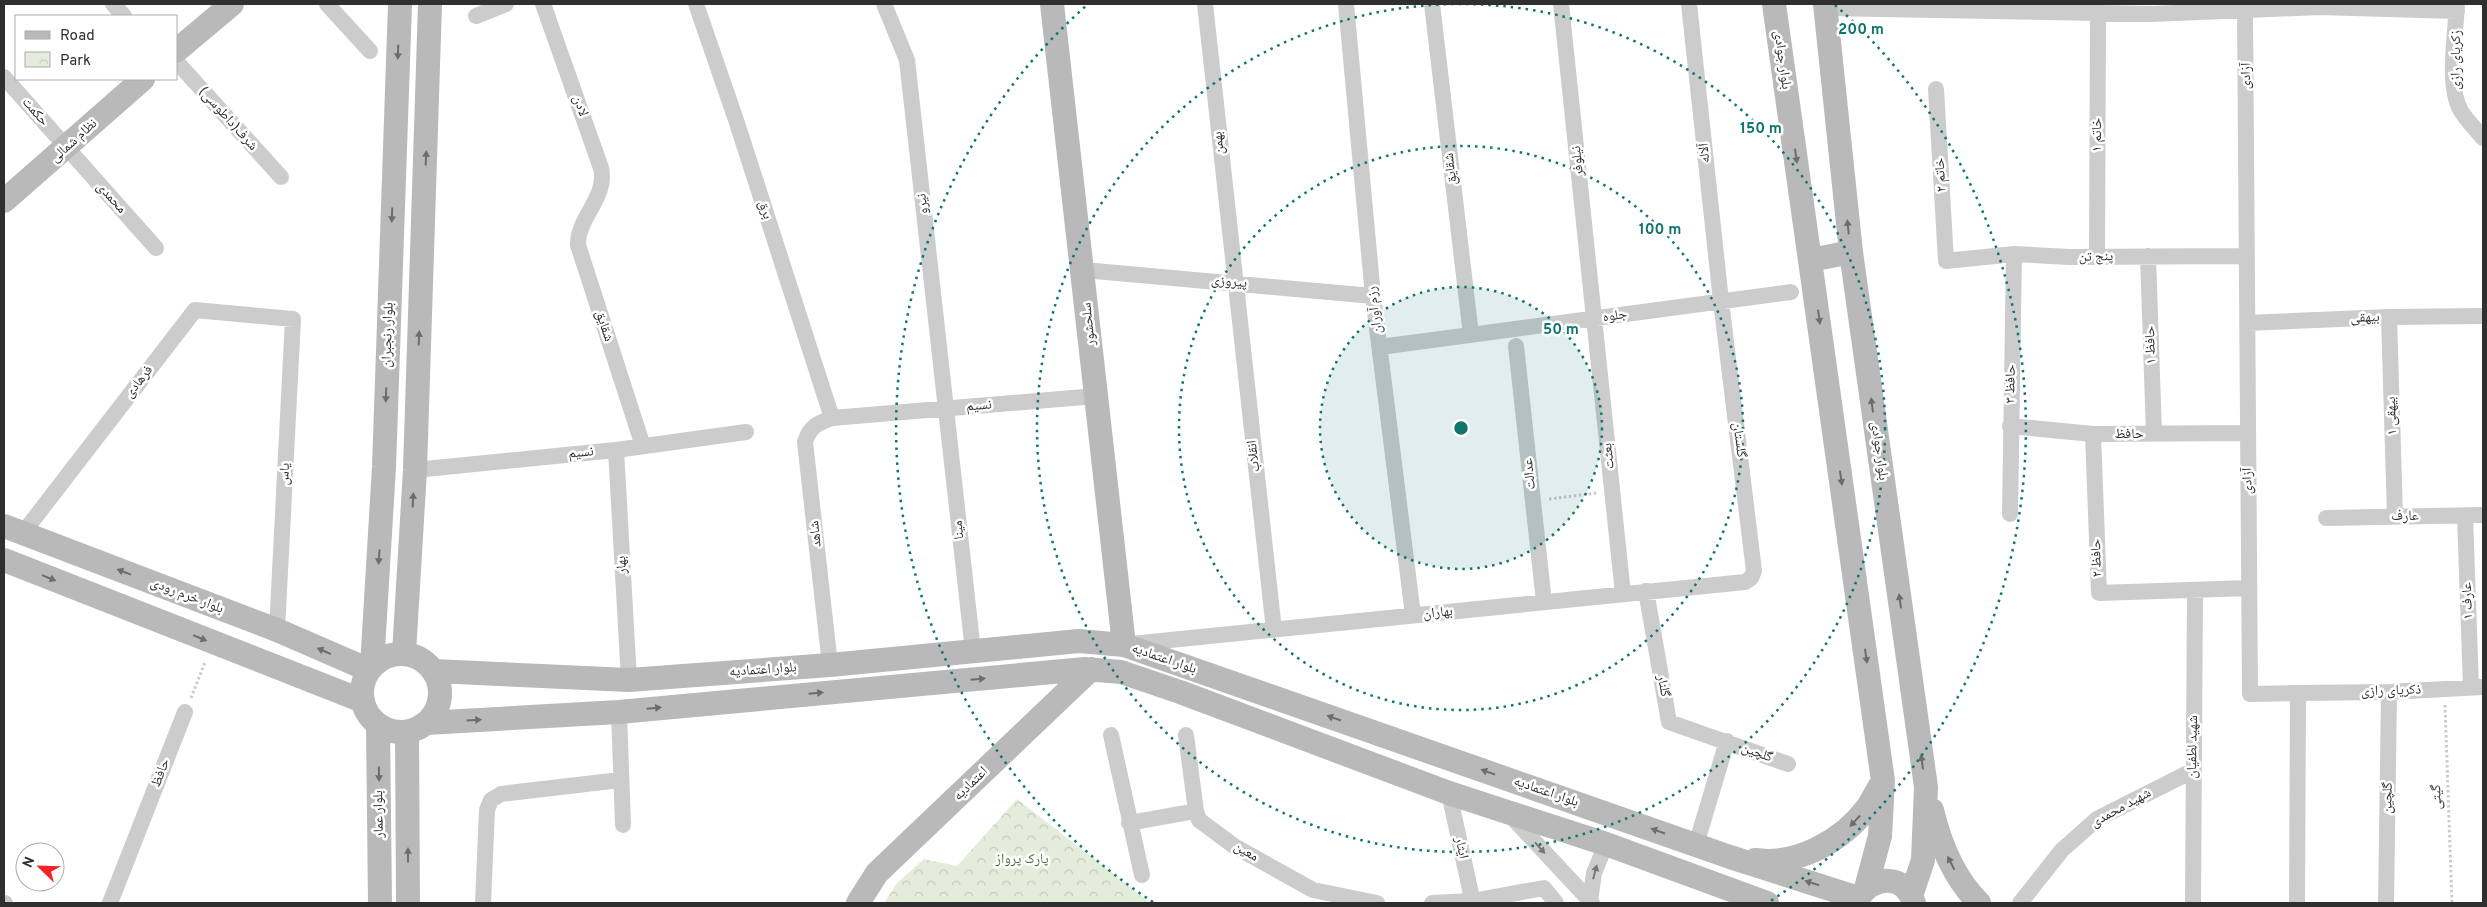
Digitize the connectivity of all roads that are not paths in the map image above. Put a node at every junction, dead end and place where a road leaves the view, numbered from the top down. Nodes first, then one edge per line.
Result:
1 (113, 4) edge
2 (232, 4) edge
3 (327, 4) edge
4 (400, 4) edge
5 (430, 4) edge
6 (506, 4) edge
7 (544, 4) edge
8 (696, 4) edge
9 (884, 4) edge
10 (1052, 4) edge
11 (1205, 4) edge
12 (1346, 4) edge
13 (1432, 4) edge
14 (1561, 4) edge
15 (1689, 4) edge
16 (1774, 4) edge
17 (1825, 6) edge
18 (2319, 6) edge
19 (2346, 6) edge
20 (2457, 7) edge
21 (2020, 8) edge
22 (2152, 9) edge
23 (2245, 10) junction
24 (2098, 13) junction
25 (123, 15) edge
26 (476, 16) dead end
27 (178, 49) edge
28 (370, 51) dead end
29 (178, 63) edge
30 (4, 76) edge
31 (142, 80) edge
32 (1936, 89) dead end
33 (2483, 138) edge
34 (66, 148) junction
35 (281, 177) dead end
36 (4, 201) edge
37 (592, 208) joint
38 (156, 248) dead end
39 (1851, 252) junction
40 (2014, 254) junction
41 (2097, 256) junction
42 (2148, 256) junction
43 (2246, 256) junction
44 (1811, 260) junction
45 (1946, 261) joint
46 (1084, 270) junction
47 (1234, 282) junction
48 (1791, 292) dead end
49 (1373, 296) junction
50 (1721, 301) junction
51 (2483, 316) edge
52 (2389, 317) junction
53 (1594, 318) junction
54 (293, 319) joint
55 (2247, 322) junction
56 (1471, 335) junction
57 (1516, 346) dead end
58 (1380, 347) junction
59 (1096, 396) junction
60 (946, 409) junction
61 (832, 418) junction
62 (2010, 426) junction
63 (746, 432) dead end
64 (2247, 433) junction
65 (2093, 434) junction
66 (2154, 434) junction
67 (643, 446) junction
68 (616, 450) junction
69 (415, 470) junction
70 (2010, 514) dead end
71 (2395, 515) junction
72 (2465, 516) junction
73 (2483, 516) edge
74 (2326, 518) dead end
75 (13, 529) edge
76 (4, 560) edge
77 (1751, 578) joint
78 (2249, 588) junction
79 (2195, 590) junction
80 (1646, 591) junction
81 (1623, 594) junction
82 (1544, 602) junction
83 (1413, 615) junction
84 (277, 630) junction
85 (1274, 630) junction
86 (1124, 645) junction
87 (973, 651) junction
88 (404, 654) junction
89 (830, 665) junction
90 (370, 668) junction
91 (1091, 669) junction
92 (434, 671) junction
93 (629, 680) junction
94 (2477, 687) edge
95 (2389, 692) junction
96 (2298, 693) junction
97 (363, 701) junction
98 (185, 712) road end
99 (619, 712) junction
100 (378, 725) junction
101 (416, 727) junction
102 (1111, 735) dead end
103 (1186, 735) dead end
104 (1726, 741) junction
105 (1788, 764) dead end
106 (2192, 771) junction
107 (620, 780) junction
108 (1883, 781) junction
109 (1926, 787) junction
110 (1449, 793) junction
111 (1196, 811) junction
112 (1507, 812) junction
113 (1129, 823) junction
114 (623, 825) dead end
115 (1606, 844) junction
116 (1696, 845) junction
117 (1730, 857) junction
118 (1142, 875) dead end
119 (1571, 882) junction
120 (1544, 888) junction
121 (1860, 896) edge
122 (1912, 900) edge
123 (1472, 902) edge
124 (1591, 902) edge
125 (110, 903) edge
126 (380, 903) edge
127 (408, 903) edge
128 (483, 903) edge
129 (858, 903) edge
130 (1377, 903) edge
131 (1432, 903) edge
132 (1556, 903) edge
133 (1767, 903) edge
134 (1979, 903) edge
135 (2020, 903) edge
136 (2193, 903) edge
137 (2296, 903) edge
138 (2386, 903) edge

1 - 25 street
2 - 27 street
3 - 28 street
4 -> 90 street, بلوار رنجبران
69 -> 5 street
6 - 26 street
7 - 37 street, لادن
8 - 61 street, برق
9 - 60 street, نیرو
10 - 46 street, سلحشور
11 - 47 street, بهمن
12 - 49 street, رزم آوران
13 - 56 street, شقایق
14 - 53 street, نیلوفر
15 - 50 street, آلاله
16 -> 44 street, بلوار جوادی
17 - 21 street
39 -> 17 street, بلوار جوادی
18 - 19 street
18 - 23 street
19 - 20 street
20 - 33 street, زکریای رازی
21 - 24 street
22 - 23 street
22 - 24 street
23 - 43 street, آزادی
24 - 41 street, خاتم ۱
29 - 35 street, شرف(داطوسی)
30 - 34 street, حکمت
31 - 34 street, نظام شمالی
32 - 45 street, خاتم ۲
34 - 36 street, نظام شمالی
34 - 38 street, محمدی
37 - 67 street, شقایق
39 - 44 street
109 -> 39 street, بلوار جوادی
40 - 41 street, پنج تن
40 - 45 street, پنج تن
40 - 62 street, حافظ ۳
41 - 42 street, پنج تن
42 - 43 street, پنج تن
42 - 66 street, حافظ ۱
43 - 55 street, آزادی
44 -> 108 street, بلوار جوادی
46 - 47 street, پیروزی
46 - 59 street, سلحشور
47 - 49 street, پیروزی
47 - 85 street, انقلاب
48 - 50 street, جلوه
49 - 58 street, رزم آوران
50 - 53 street, جلوه
50 - 77 street, گلستان
51 - 52 street, بیهقی
52 - 55 street, بیهقی
52 - 71 street, بیهقی ۱
53 - 56 street, جلوه
53 - 81 street, بعثت
54 - 75 street, فرهادی
54 - 84 street, یاس
55 - 64 street, آزادی
56 - 58 street, جلوه
57 - 82 street, عدالت
58 - 83 street, رزم آوران
59 - 60 street, نسیم
59 - 86 street, سلحشور
60 - 61 street, نسیم
60 - 87 street, مینا
61 - 89 street, شاهد
62 - 65 street, حافظ
62 - 70 street, حافظ ۳
63 - 67 street, نسیم
64 - 66 street, حافظ
64 - 78 street, آزادی
65 - 66 street, حافظ
65 - 79 street, حافظ ۲
67 - 68 street, نسیم
68 - 69 street, نسیم
68 - 93 street, بهار
88 -> 69 street
71 - 72 street, عارف
71 - 74 street, عارف
72 - 73 street, عارف
72 - 94 street, عارف ۱
84 -> 75 street, بلوار خرم رودی
76 -> 97 street
77 - 80 street, بهاران
78 - 79 street, حافظ ۲
78 - 96 street, آزادی
79 - 106 street, شهید لطفیان
80 - 81 street, بهاران
80 - 104 street, گلنار
81 - 82 street, بهاران
82 - 83 street, بهاران
83 - 85 street, بهاران
90 -> 84 street, بلوار خرم رودی
85 - 86 street, بهاران
86 - 87 street, بلوار اعتمادیه
116 -> 86 street, بلوار اعتمادیه
87 - 89 street, بلوار اعتمادیه
88 - 90 street
88 - 92 street
89 - 93 street, بلوار اعتمادیه
90 - 97 street
99 -> 91 street, بلوار اعتمادیه
91 - 110 street, بلوار اعتمادیه
91 - 129 street, اعتمادیه
92 - 93 street, بلوار اعتمادیه
92 - 101 street
94 - 95 street, ذکریای رازی
95 - 96 street, ذکریای رازی
95 - 138 street, گلچین
96 - 137 street
97 - 100 street
98 - 125 street, حافظ
101 -> 99 street, بلوار اعتمادیه
99 - 107 street
100 - 101 street
100 -> 126 street, بلوار عمار
127 -> 101 street, بلوار عمار
102 - 113 street
103 - 111 street
104 - 105 street, گلچین
104 - 116 street
106 - 135 street, شهید محمدی
106 - 136 street, شهید لطفیان
107 - 114 street
107 - 128 street
108 -> 117 street
108 - 121 street, بلوار جوادی
109 - 122 street, بلوار جوادی
134 -> 109 street
110 - 112 street, بلوار اعتمادیه
110 - 123 street, ایثار
111 - 113 street
111 - 130 street, معین
112 - 115 street, بلوار اعتمادیه
112 -> 119 street
113 - 118 street
124 -> 115 street
115 - 133 street, بلوار اعتمادیه
116 - 117 street, بلوار اعتمادیه
121 -> 117 street, بلوار اعتمادیه
119 - 120 street
119 - 124 street
120 - 123 street
120 - 132 street
121 - 122 street
123 - 131 street

